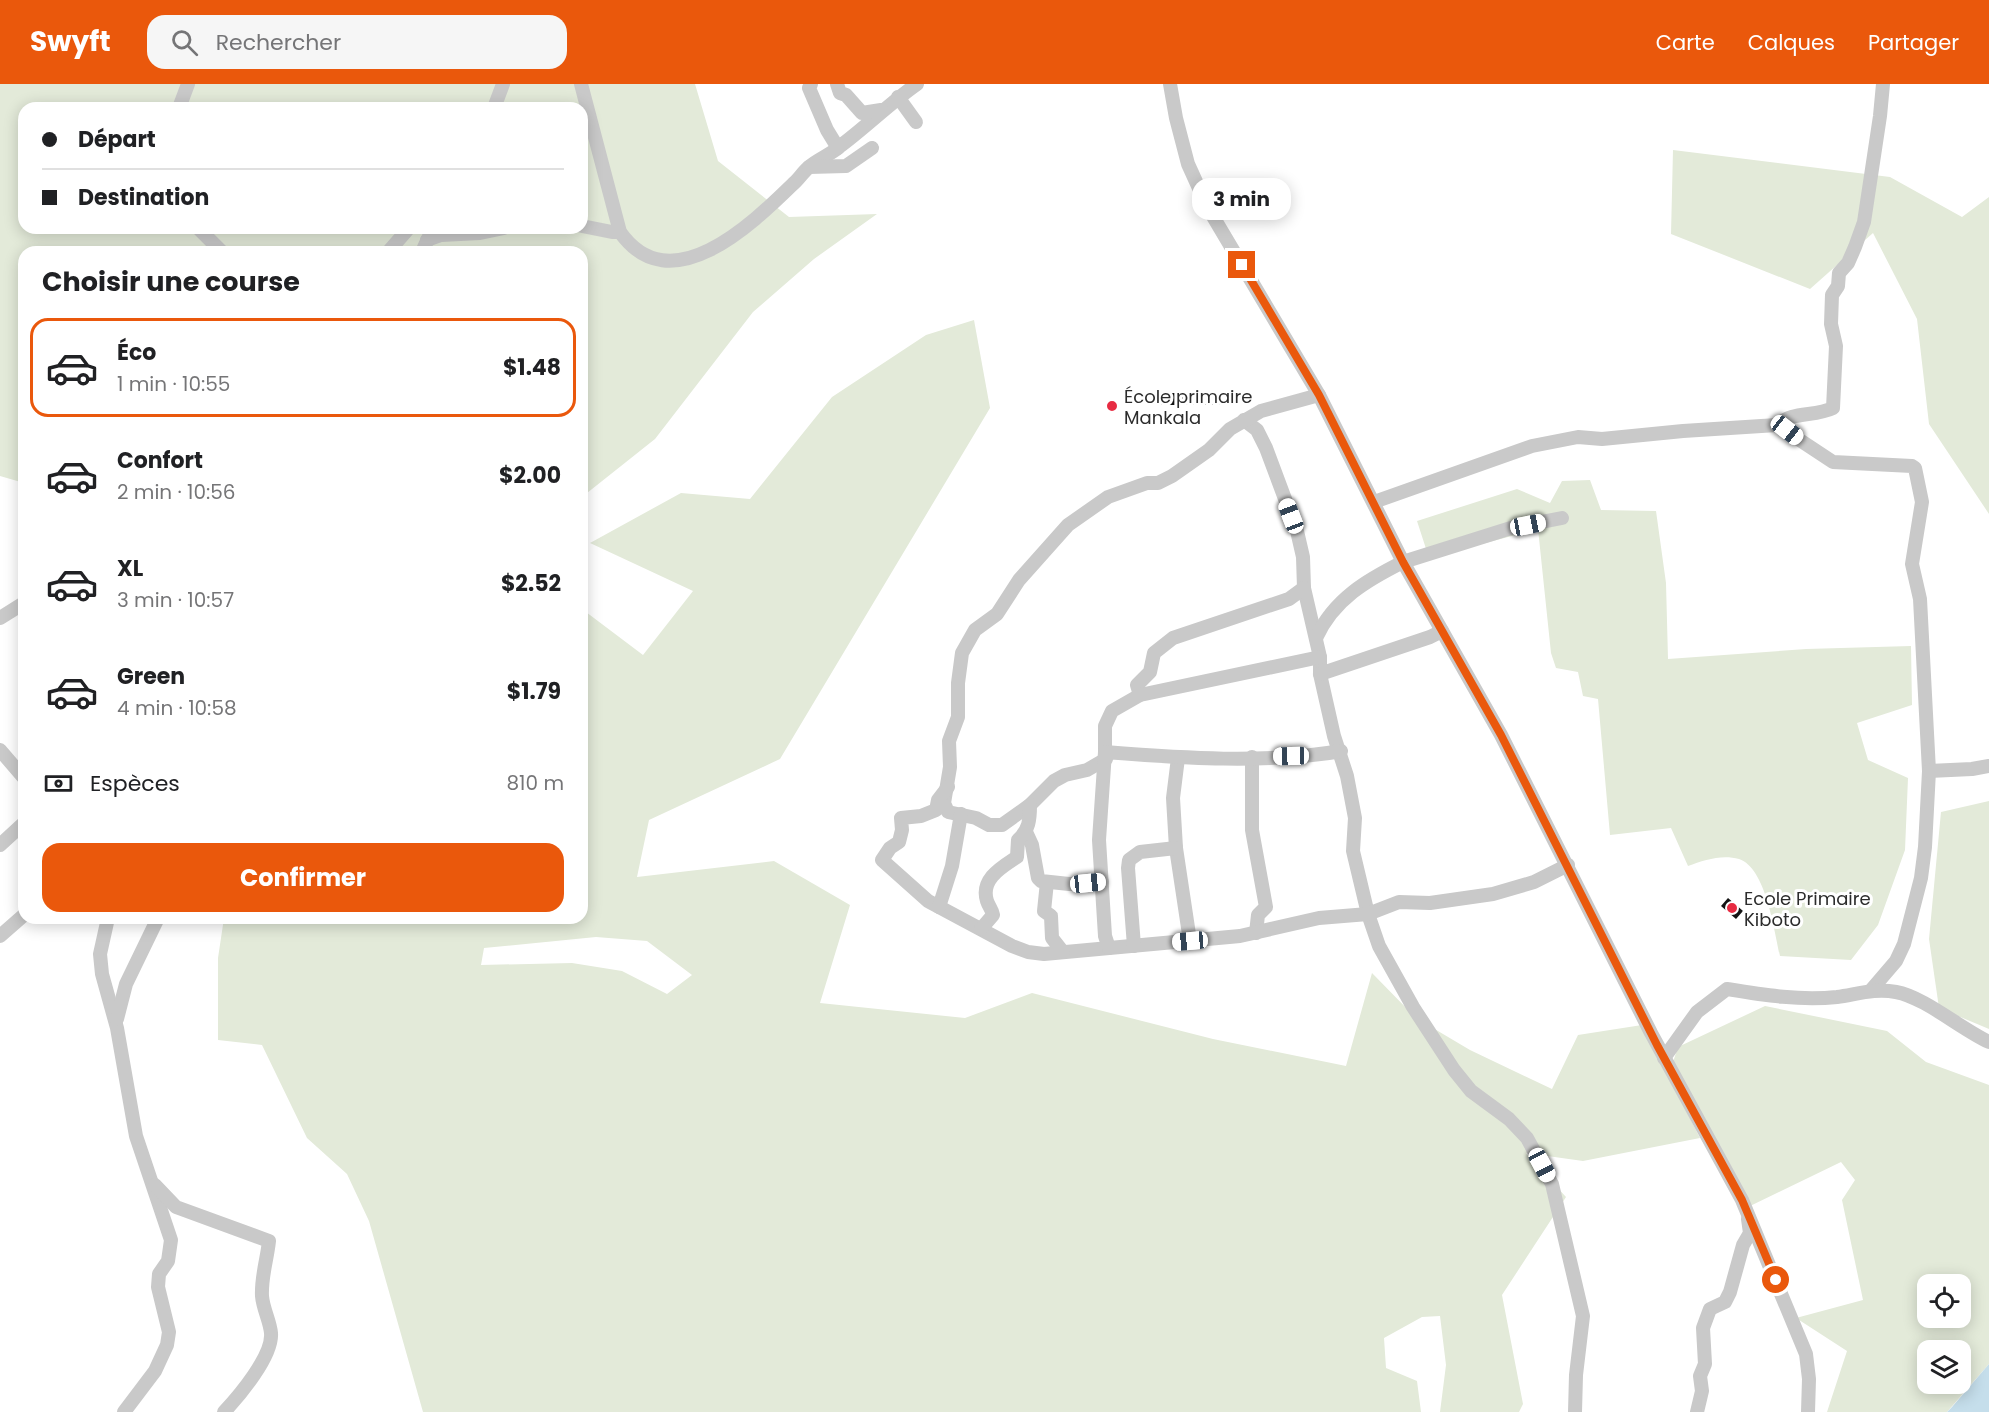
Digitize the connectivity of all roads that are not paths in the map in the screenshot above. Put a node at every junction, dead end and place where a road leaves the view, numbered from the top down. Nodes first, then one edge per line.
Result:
1 (188, 84) edge
2 (503, 84) edge
3 (581, 84) edge
4 (811, 84) edge
5 (837, 84) edge
6 (917, 84) edge
7 (1170, 84) edge
8 (1883, 84) edge
9 (898, 97) junction
10 (181, 102) edge
11 (496, 102) edge
12 (586, 102) edge
13 (886, 108) junction
14 (588, 111) edge
15 (916, 122) dead end
16 (838, 148) junction
17 (872, 148) dead end
18 (809, 167) junction
19 (588, 227) edge
20 (620, 232) junction
21 (204, 234) edge
22 (404, 234) edge
23 (460, 234) edge
24 (427, 240) edge
25 (216, 246) edge
26 (393, 246) edge
27 (1319, 395) junction
28 (1244, 420) junction
29 (1777, 425) junction
30 (1374, 502) junction
31 (1562, 518) dead end
32 (1403, 562) junction
33 (1304, 588) junction
34 (18, 607) edge
35 (0, 618) edge
36 (1442, 631) junction
37 (1316, 638) junction
38 (1320, 657) junction
39 (1320, 674) junction
40 (1140, 695) junction
41 (0, 750) edge
42 (1341, 751) junction
43 (1105, 755) junction
44 (1252, 757) junction
45 (1178, 758) junction
46 (1989, 766) edge
47 (18, 771) edge
48 (1929, 771) junction
49 (948, 787) junction
50 (1030, 805) junction
51 (961, 814) junction
52 (18, 828) edge
53 (1026, 832) junction
54 (0, 845) edge
55 (1176, 848) junction
56 (1568, 865) junction
57 (1047, 882) junction
58 (1102, 882) junction
59 (939, 907) junction
60 (1368, 914) junction
61 (18, 920) edge
62 (107, 924) edge
63 (155, 924) edge
64 (981, 929) junction
65 (1256, 933) junction
66 (0, 936) edge
67 (1190, 941) junction
68 (1134, 946) junction
69 (1108, 948) junction
70 (1063, 952) junction
71 (1872, 989) junction
72 (117, 1028) junction
73 (1989, 1042) edge
74 (1664, 1058) junction
75 (150, 1179) junction
76 (1742, 1200) junction
77 (124, 1412) edge
78 (224, 1412) edge
79 (1575, 1412) edge
80 (1697, 1412) edge
81 (1808, 1412) edge

1 - 10 street
2 - 11 street
3 - 12 street
4 - 16 street
5 - 13 street
6 - 9 street
7 - 27 street
8 - 29 street
9 - 13 street
9 - 15 street
13 - 16 street
14 - 20 street
16 - 18 street
17 - 18 street
18 - 20 street
19 - 20 street
21 - 25 street
22 - 26 street
23 - 24 street
27 - 28 street
27 - 30 street
28 - 33 street
28 - 49 street
29 - 30 street
29 - 48 street
30 - 32 street
31 - 32 street
32 - 36 street
32 - 37 street
33 - 37 street
33 - 40 street
34 - 35 street
36 - 39 street
36 - 56 street
37 - 38 street
38 - 39 street
38 - 40 street
39 - 42 street
40 - 43 street
41 - 47 street
42 - 44 street
42 - 60 street
43 - 45 street
43 - 50 street
43 - 58 street
44 - 45 street
44 - 65 street
45 - 55 street
46 - 48 street
48 - 71 street
49 - 51 street
49 - 59 street
50 - 51 street
50 - 53 street
51 - 59 street
52 - 54 street
53 - 57 street
53 - 64 street
55 - 67 street
55 - 68 street
56 - 60 street
56 - 74 street
57 - 58 street
57 - 70 street
58 - 69 street
59 - 64 street
60 - 65 street
60 - 79 street
61 - 66 street
62 - 72 street
63 - 72 street
64 - 70 street
65 - 67 street
67 - 68 street
68 - 69 street
69 - 70 street
71 - 73 street
71 - 74 street
72 - 75 street
74 - 76 street
75 - 77 street
75 - 78 street
76 - 80 street
76 - 81 street

